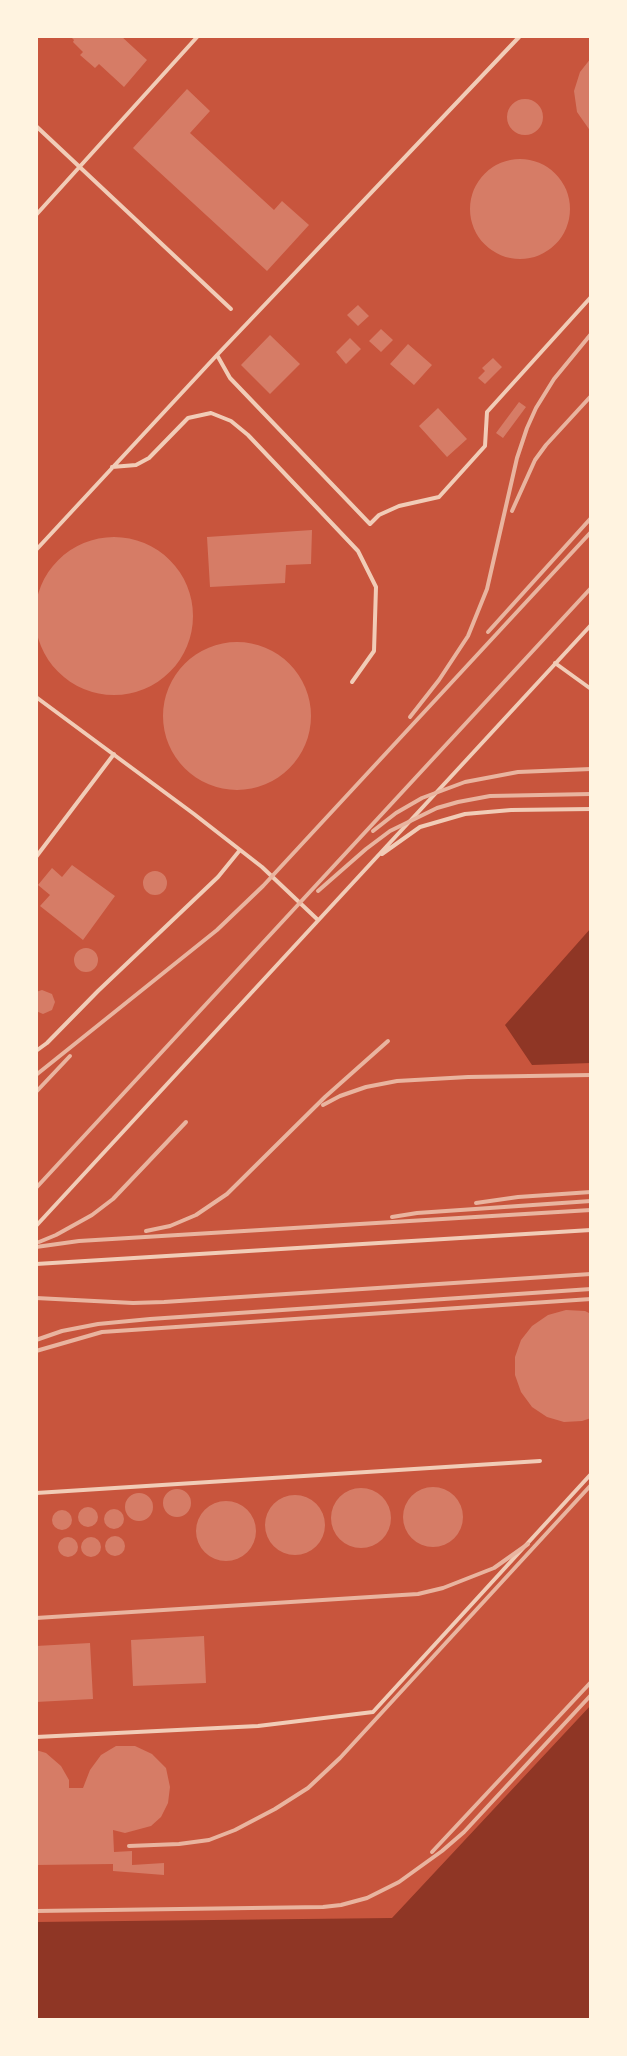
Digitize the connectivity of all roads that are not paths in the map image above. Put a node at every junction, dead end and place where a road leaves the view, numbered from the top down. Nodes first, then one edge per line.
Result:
1 (198, 36) edge
2 (520, 36) edge
3 (36, 126) edge
4 (81, 167) junction
5 (36, 215) edge
6 (591, 297) edge
7 (231, 309) dead end
8 (217, 355) junction
9 (112, 467) junction
10 (36, 550) edge
11 (591, 625) edge
12 (555, 663) junction
13 (352, 682) dead end
14 (591, 689) edge
15 (36, 697) edge
16 (114, 754) junction
17 (591, 809) edge
18 (240, 850) junction
19 (36, 857) edge
20 (374, 860) junction
21 (318, 920) junction
22 (36, 1051) edge
23 (36, 1226) edge
24 (591, 1230) edge
25 (36, 1264) edge
26 (540, 1461) dead end
27 (591, 1474) edge
28 (36, 1493) edge
29 (36, 1737) edge

1 - 4 lane
2 - 8 lane
3 - 4 lane
4 - 5 lane
4 - 7 lane
6 - 8 lane
8 - 9 lane
9 - 10 lane
9 - 13 lane
11 - 12 lane
12 - 14 lane
12 - 20 lane
15 - 16 lane
16 - 18 lane
16 - 19 lane
17 - 20 lane
18 - 21 lane
18 - 22 lane
20 - 21 lane
21 - 23 lane
24 - 25 lane
26 - 28 lane
27 - 29 lane

